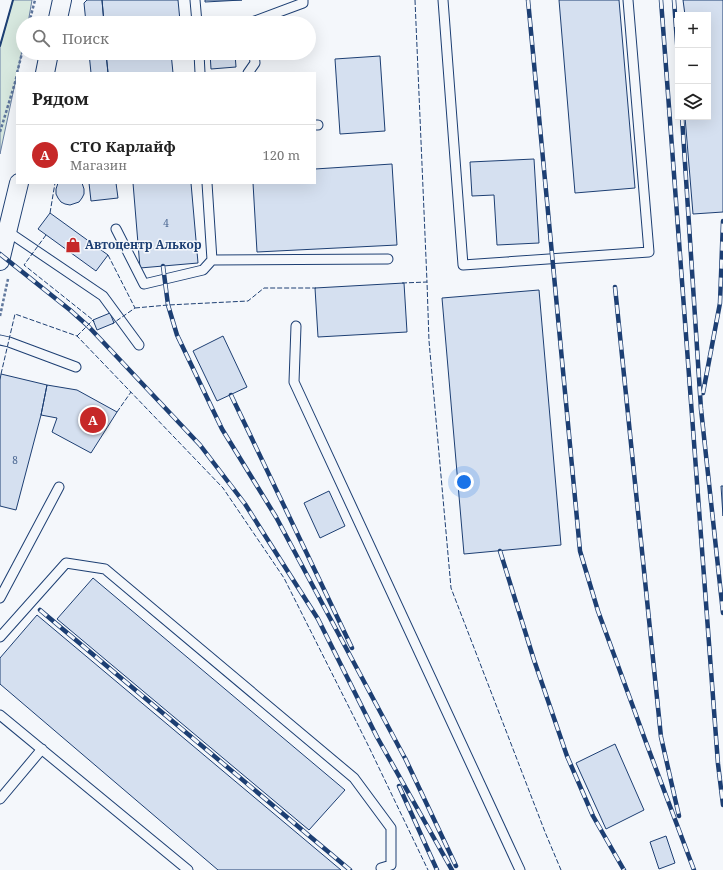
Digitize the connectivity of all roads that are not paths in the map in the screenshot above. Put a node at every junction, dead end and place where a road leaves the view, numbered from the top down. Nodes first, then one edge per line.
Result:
1 (62, 0) edge
2 (195, 0) edge
3 (303, 0) edge
4 (443, 0) edge
5 (628, 0) edge
6 (58, 16) edge
7 (196, 16) edge
8 (269, 16) edge
9 (48, 60) edge
10 (199, 60) edge
11 (255, 60) edge
12 (45, 72) edge
13 (200, 72) edge
14 (249, 72) edge
15 (18, 184) edge
16 (207, 184) edge
17 (116, 230) dead end
18 (7, 231) junction
19 (388, 259) dead end
20 (212, 260) junction
21 (0, 261) edge
22 (296, 326) dead end
23 (0, 340) edge
24 (139, 345) dead end
25 (76, 367) dead end
26 (59, 487) dead end
27 (0, 598) edge
28 (0, 637) edge
29 (0, 715) edge
30 (42, 749) junction
31 (0, 799) edge
32 (381, 868) dead end
33 (188, 870) edge
34 (520, 870) edge

1 - 6 street
2 - 7 lane
3 - 8 lane
4 - 5 lane
9 - 12 street
10 - 13 lane
11 - 14 lane
15 - 18 street
16 - 20 lane
17 - 20 lane
18 - 21 street
18 - 24 lane
19 - 20 lane
22 - 34 lane
23 - 25 lane
26 - 27 lane
28 - 32 lane
29 - 30 lane
30 - 31 lane
30 - 33 lane

